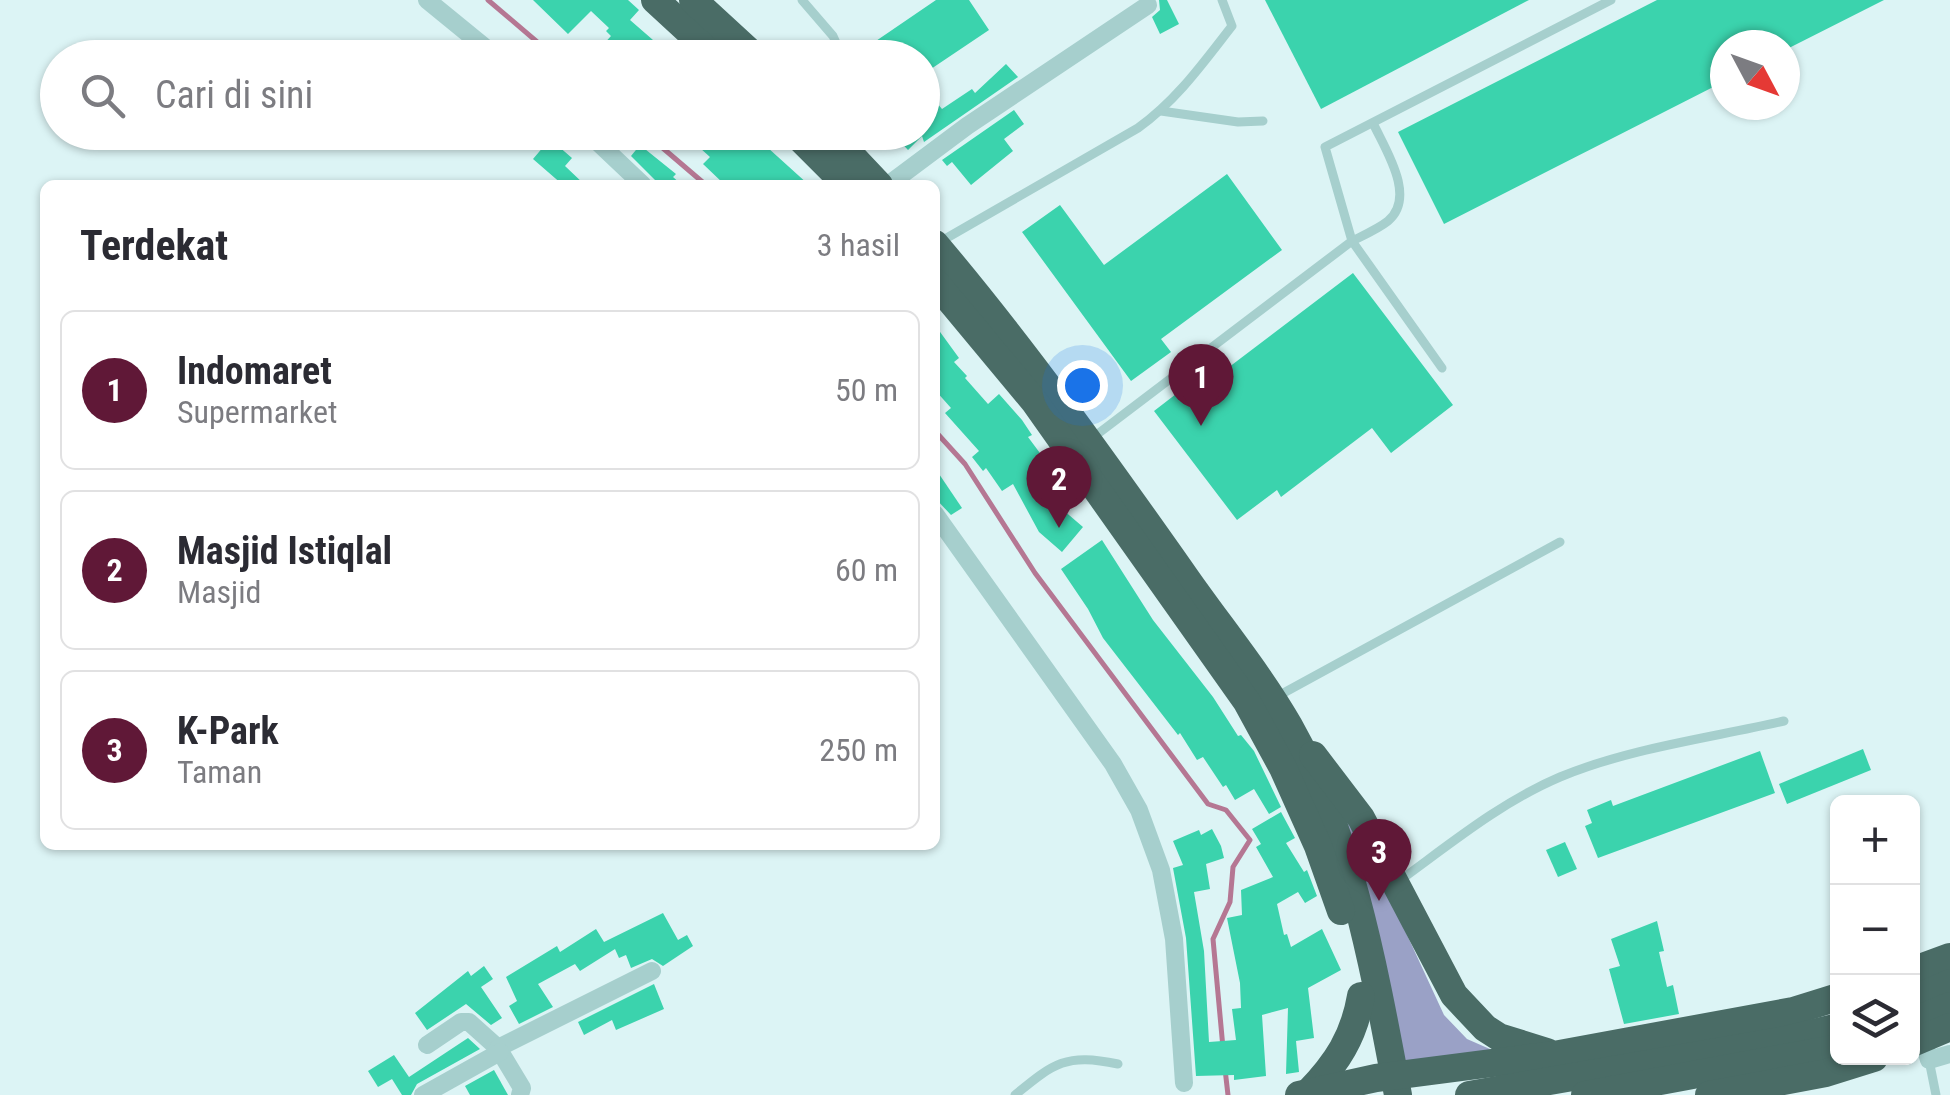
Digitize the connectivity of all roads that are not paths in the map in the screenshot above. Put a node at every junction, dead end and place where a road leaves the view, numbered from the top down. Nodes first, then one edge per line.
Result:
1 (427, 0) edge
2 (654, 0) edge
3 (693, 0) edge
4 (802, 0) edge
5 (1222, 0) edge
6 (1611, 0) edge
7 (1148, 5) dead end
8 (696, 36) junction
9 (476, 40) edge
10 (692, 40) edge
11 (700, 40) edge
12 (736, 40) edge
13 (834, 40) edge
14 (1161, 111) junction
15 (1263, 120) dead end
16 (1373, 123) junction
17 (940, 146) edge
18 (608, 150) edge
19 (812, 150) edge
20 (846, 150) edge
21 (935, 150) edge
22 (638, 180) edge
23 (842, 180) edge
24 (874, 180) edge
25 (895, 180) edge
26 (940, 242) edge
27 (1352, 242) junction
28 (940, 249) edge
29 (940, 288) edge
30 (1442, 368) dead end
31 (1089, 440) junction
32 (940, 521) edge
33 (1560, 542) dead end
34 (1271, 700) junction
35 (1784, 721) dead end
36 (1290, 727) junction
37 (1396, 882) junction
38 (1950, 958) edge
39 (1920, 967) edge
40 (652, 972) dead end
41 (1950, 984) edge
42 (1361, 996) junction
43 (1920, 997) edge
44 (1830, 999) edge
45 (1950, 1006) edge
46 (1950, 1027) edge
47 (1830, 1029) edge
48 (1920, 1040) edge
49 (1920, 1041) edge
50 (1920, 1041) edge
51 (428, 1044) dead end
52 (1920, 1044) edge
53 (1830, 1049) edge
54 (499, 1050) junction
55 (1950, 1054) edge
56 (1554, 1055) junction
57 (1118, 1064) dead end
58 (1852, 1065) edge
59 (1184, 1083) dead end
60 (1387, 1086) edge
61 (1765, 1090) edge
62 (1303, 1094) edge
63 (423, 1095) edge
64 (520, 1095) edge
65 (1015, 1095) edge
66 (1469, 1095) edge
67 (1585, 1095) edge
68 (1710, 1095) edge
69 (1936, 1095) edge

1 - 9 street
2 - 8 highway
3 - 12 highway
4 - 13 lane
5 - 14 lane
6 - 16 lane
7 - 17 street
8 - 10 street
8 - 11 highway
14 - 15 lane
14 - 26 lane
16 - 27 lane
16 - 27 lane
18 - 22 street
19 - 23 highway
20 - 24 highway
21 - 25 street
27 - 30 lane
27 - 31 lane
28 - 31 highway
29 - 42 highway
31 - 34 highway
32 - 59 street
33 - 34 lane
34 - 36 highway
35 - 37 lane
36 - 37 highway
36 - 60 highway
37 - 56 highway
38 - 39 highway
40 - 54 street
41 - 43 highway
42 - 60 highway
42 - 62 highway
44 - 56 highway
45 - 48 highway
46 - 49 highway
47 - 66 highway
50 - 55 street
51 - 54 street
52 - 69 lane
53 - 67 highway
54 - 63 street
54 - 64 street
56 - 60 highway
57 - 65 lane
58 - 61 highway
60 - 62 highway
61 - 68 highway

